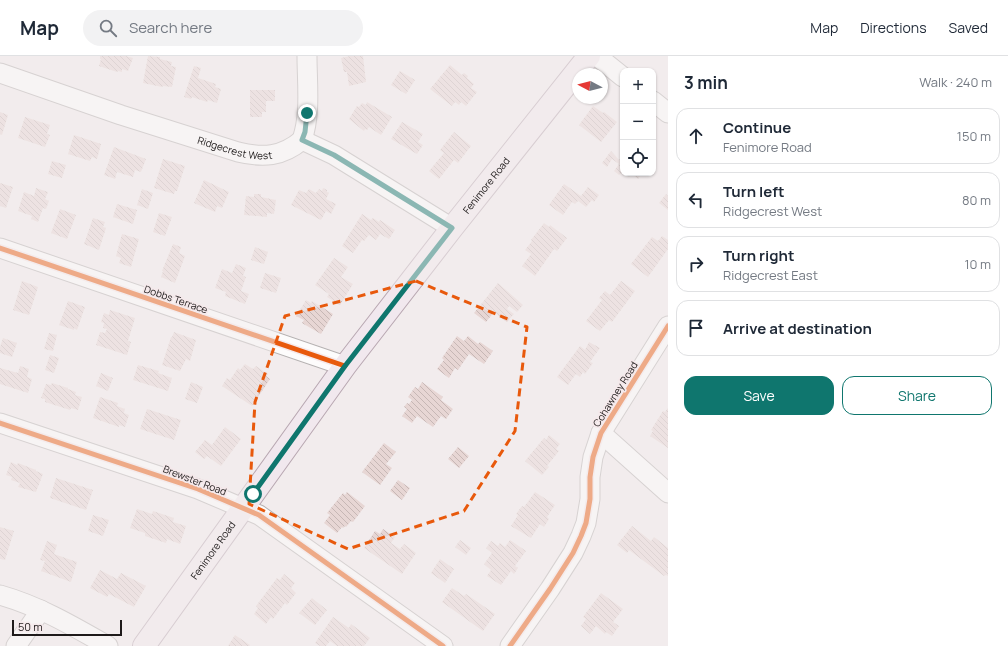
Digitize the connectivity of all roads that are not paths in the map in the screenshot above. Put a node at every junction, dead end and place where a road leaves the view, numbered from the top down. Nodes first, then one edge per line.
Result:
1 (308, 56) edge
2 (589, 56) edge
3 (597, 56) edge
4 (0, 73) edge
5 (620, 75) edge
6 (656, 103) edge
7 (668, 113) edge
8 (302, 140) junction
9 (452, 228) junction
10 (0, 248) edge
11 (668, 326) edge
12 (345, 366) junction
13 (0, 423) edge
14 (601, 433) junction
15 (668, 494) edge
16 (243, 508) junction
17 (0, 595) edge
18 (41, 610) junction
19 (16, 646) edge
20 (108, 646) edge
21 (144, 646) edge
22 (443, 646) edge
23 (510, 646) edge

1 - 8 street
2 - 9 main road, Fenimore Road
3 - 5 street
4 - 8 street, Ridgecrest West
6 - 7 street
8 - 9 street
9 - 12 main road, Fenimore Road
10 - 12 street, Dobbs Terrace
11 - 14 street, Cohawney Road
12 - 16 main road, Fenimore Road
13 - 16 street, Brewster Road
14 - 15 street
14 - 23 street, Cohawney Road
16 - 21 main road, Fenimore Road
16 - 22 street, Brewster Road
17 - 18 street
18 - 19 street
18 - 20 street

